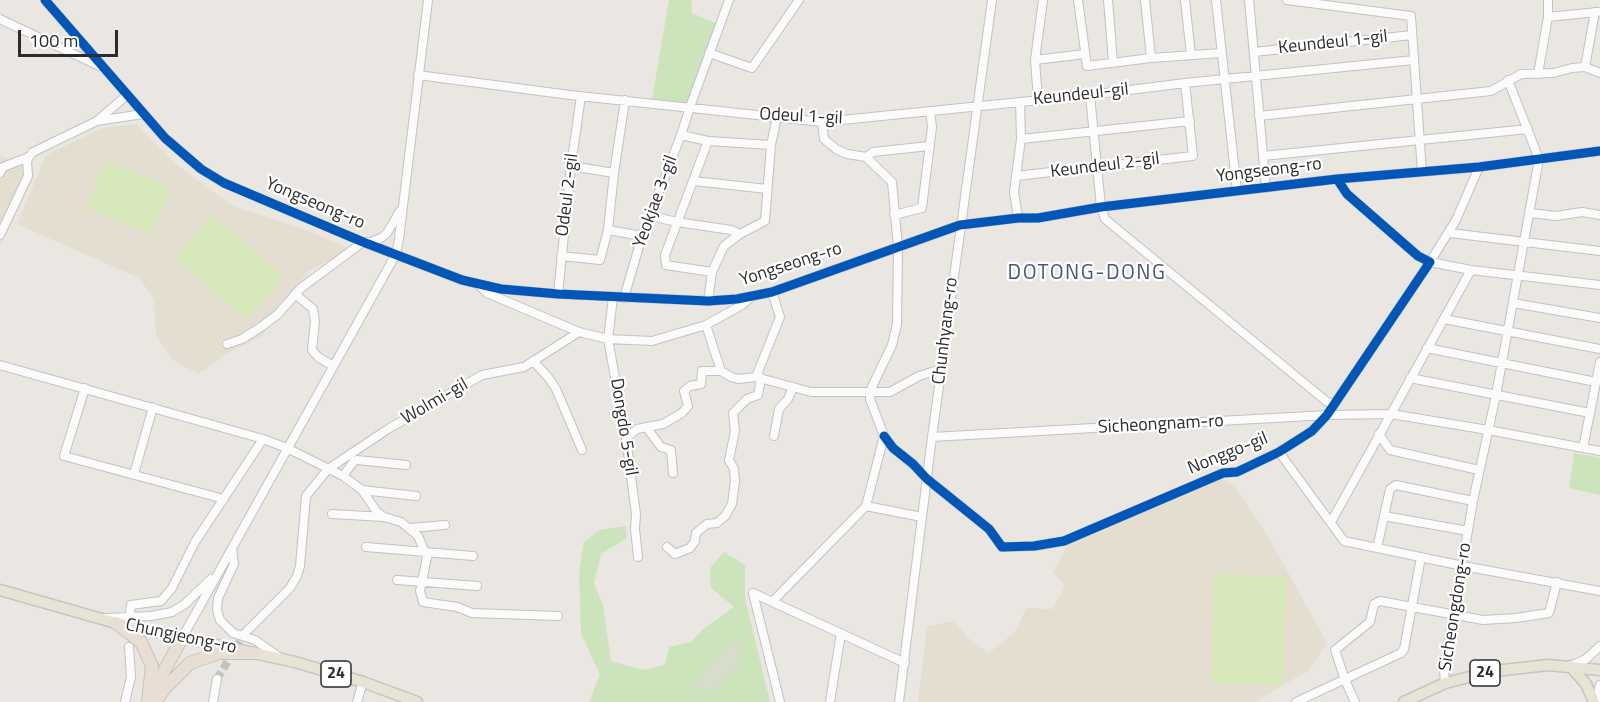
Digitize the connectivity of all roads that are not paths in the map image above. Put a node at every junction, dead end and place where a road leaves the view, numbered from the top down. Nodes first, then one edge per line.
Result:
1 (45, 0) edge
2 (428, 0) edge
3 (729, 0) edge
4 (799, 0) edge
5 (992, 0) edge
6 (1043, 0) edge
7 (1078, 0) edge
8 (1108, 0) edge
9 (1145, 0) edge
10 (1185, 0) edge
11 (1216, 0) edge
12 (1249, 0) edge
13 (1287, 0) edge
14 (1548, 0) edge
15 (1598, 12) edge
16 (1548, 17) junction
17 (0, 19) edge
18 (1412, 35) junction
19 (1254, 52) junction
20 (709, 53) junction
21 (1221, 53) junction
22 (1085, 54) junction
23 (1191, 55) junction
24 (1151, 58) junction
25 (1035, 60) junction
26 (1414, 60) junction
27 (1113, 62) junction
28 (102, 67) junction
29 (1585, 67) junction
30 (1600, 73) edge
31 (1538, 74) junction
32 (418, 75) junction
33 (1256, 77) junction
34 (1225, 79) junction
35 (1508, 80) junction
36 (1185, 83) junction
37 (127, 94) junction
38 (1090, 95) junction
39 (581, 96) junction
40 (1417, 99) junction
41 (625, 100) junction
42 (1038, 100) junction
43 (1020, 102) junction
44 (977, 106) junction
45 (690, 107) junction
46 (930, 111) junction
47 (143, 114) junction
48 (1259, 116) junction
49 (777, 117) junction
50 (97, 121) junction
51 (1190, 121) junction
52 (822, 122) junction
53 (1528, 129) junction
54 (1094, 130) junction
55 (681, 135) junction
56 (1022, 139) junction
57 (1420, 140) junction
58 (708, 141) junction
59 (771, 146) junction
60 (929, 146) junction
61 (1600, 152) edge
62 (1263, 156) junction
63 (29, 157) junction
64 (866, 158) junction
65 (1539, 159) junction
66 (571, 166) junction
67 (1098, 167) junction
68 (1479, 167) junction
69 (1422, 172) junction
70 (0, 173) edge
71 (614, 173) junction
72 (1016, 176) junction
73 (1337, 179) junction
74 (694, 181) junction
75 (1266, 188) junction
76 (767, 189) junction
77 (1237, 191) junction
78 (1101, 207) junction
79 (402, 208) junction
80 (1531, 213) junction
81 (894, 215) junction
82 (1600, 215) edge
83 (651, 216) junction
84 (1018, 218) junction
85 (678, 222) junction
86 (960, 225) junction
87 (608, 230) junction
88 (1449, 233) junction
89 (740, 234) junction
90 (0, 235) edge
91 (642, 236) junction
92 (363, 242) junction
93 (1524, 243) junction
94 (898, 247) junction
95 (1600, 251) edge
96 (396, 254) junction
97 (561, 256) junction
98 (1430, 262) junction
99 (1471, 270) junction
100 (712, 272) junction
101 (1519, 275) junction
102 (478, 284) junction
103 (1600, 285) edge
104 (772, 292) junction
105 (295, 294) junction
106 (558, 294) junction
107 (750, 297) junction
108 (613, 298) junction
109 (624, 298) junction
110 (708, 301) junction
111 (1513, 303) junction
112 (1600, 318) edge
113 (1444, 319) junction
114 (706, 325) junction
115 (1508, 331) junction
116 (579, 332) junction
117 (608, 339) junction
118 (227, 344) dead end
119 (1427, 348) junction
120 (1600, 349) edge
121 (533, 362) junction
122 (1600, 362) edge
123 (1502, 364) junction
124 (0, 365) edge
125 (333, 366) junction
126 (941, 369) junction
127 (721, 371) junction
128 (758, 378) junction
129 (1410, 378) junction
130 (1596, 382) junction
131 (793, 387) junction
132 (85, 388) junction
133 (870, 391) junction
134 (1496, 396) junction
135 (1334, 405) junction
136 (153, 406) junction
137 (1590, 413) junction
138 (1390, 414) junction
139 (1328, 415) junction
140 (647, 428) junction
141 (1488, 430) junction
142 (1379, 434) junction
143 (774, 436) dead end
144 (884, 436) junction
145 (932, 437) junction
146 (626, 438) junction
147 (263, 439) junction
148 (287, 448) junction
149 (1583, 448) junction
150 (582, 450) dead end
151 (1600, 451) edge
152 (1279, 452) junction
153 (406, 465) dead end
154 (328, 470) junction
155 (1479, 470) junction
156 (673, 473) dead end
157 (134, 474) junction
158 (343, 476) junction
159 (927, 479) junction
160 (362, 490) junction
161 (416, 496) dead end
162 (224, 499) junction
163 (1473, 501) junction
164 (866, 506) junction
165 (332, 514) dead end
166 (1384, 516) junction
167 (384, 517) junction
168 (922, 517) junction
169 (1331, 522) junction
170 (444, 525) dead end
171 (410, 528) junction
172 (1468, 531) junction
173 (366, 547) dead end
174 (667, 547) dead end
175 (1377, 548) junction
176 (232, 549) junction
177 (425, 552) junction
178 (473, 556) dead end
179 (638, 557) dead end
180 (1421, 557) junction
181 (1463, 566) junction
182 (218, 573) junction
183 (397, 580) dead end
184 (1557, 582) junction
185 (422, 583) junction
186 (477, 586) dead end
187 (0, 590) edge
188 (1600, 591) edge
189 (773, 601) junction
190 (1412, 608) junction
191 (130, 613) dead end
192 (1454, 614) junction
193 (558, 616) dead end
194 (101, 618) junction
195 (116, 623) junction
196 (245, 633) tunnel mouth
197 (841, 633) junction
198 (182, 638) junction
199 (1600, 646) edge
200 (129, 647) dead end
201 (254, 653) junction
202 (281, 659) junction
203 (905, 663) junction
204 (1570, 666) junction
205 (1600, 670) edge
206 (217, 679) tunnel mouth
207 (1345, 680) junction
208 (363, 682) junction
209 (1446, 683) junction
210 (1600, 685) edge
211 (125, 702) edge
212 (148, 702) edge
213 (154, 702) edge
214 (213, 702) edge
215 (357, 702) edge
216 (417, 702) edge
217 (780, 702) edge
218 (830, 702) edge
219 (899, 702) edge
220 (1296, 702) edge
221 (1355, 702) edge
222 (1404, 702) edge
223 (1597, 702) edge

1 - 28 street, Yongseong-ro
2 - 32 street
3 - 20 street, Yeokjae 3-gil
4 - 20 street
5 - 44 street, Chunhyang-ro
6 - 25 street
7 - 22 street
8 - 27 street
9 - 24 street
10 - 23 street
11 - 21 street
12 - 19 street
13 - 18 street, Keundeul 1-gil
14 - 16 street
15 - 16 street
15 - 29 street
16 - 31 street
17 - 28 street
18 - 19 street, Keundeul 1-gil
18 - 26 street, Keundeul 1-gil
19 - 33 street
20 - 45 street, Yeokjae 3-gil
21 - 23 street
21 - 34 street
22 - 25 street
22 - 27 street
23 - 24 street
24 - 27 street
25 - 42 street
26 - 33 street, Keundeul-gil
26 - 40 street, Keundeul 1-gil
28 - 37 street, Yongseong-ro
29 - 30 street
29 - 31 street
31 - 35 street
32 - 39 street, Odeul 1-gil
32 - 79 street
33 - 34 street, Keundeul-gil
33 - 48 street, Yongseong-ro
34 - 36 street, Keundeul-gil
34 - 77 street
35 - 40 street
35 - 53 street
36 - 38 street, Keundeul-gil
36 - 51 street
37 - 47 street, Yongseong-ro
37 - 50 street
38 - 42 street, Keundeul-gil
38 - 54 street
39 - 41 street, Odeul 1-gil
39 - 66 street, Odeul 2-gil
40 - 48 street
40 - 57 street, Keundeul 1-gil
41 - 45 street, Odeul 1-gil
41 - 71 street
42 - 43 street, Keundeul-gil
43 - 44 street, Keundeul-gil
43 - 56 street
44 - 46 street, Odeul 1-gil
44 - 86 street, Chunhyang-ro
45 - 49 street, Odeul 1-gil
45 - 55 street, Yeokjae 3-gil
46 - 52 street, Odeul 1-gil
46 - 60 street
47 - 50 street
47 - 92 street, Yongseong-ro
48 - 62 street, Yongseong-ro
49 - 52 street, Odeul 1-gil
49 - 59 street
50 - 63 street
51 - 54 street, Keundeul-gil
51 - 67 street, Keundeul 2-gil
52 - 64 street
53 - 57 street
53 - 65 street
54 - 56 street, Keundeul-gil
54 - 67 street
55 - 58 street
55 - 83 street, Yeokjae 3-gil
56 - 72 street
57 - 62 street
57 - 69 street, Keundeul 1-gil
58 - 59 street
58 - 74 street
59 - 76 street
60 - 64 street
60 - 81 street
61 - 65 street, Yongseong-ro
62 - 75 street, Yongseong-ro
63 - 70 street
63 - 90 street
64 - 81 street
65 - 68 street, Yongseong-ro
65 - 80 street, Sicheongdong-ro
66 - 71 street
66 - 97 street, Odeul 2-gil
67 - 72 street, Keundeul 2-gil
67 - 78 street
68 - 69 street, Yongseong-ro
68 - 88 street, Nonggo-gil
69 - 73 street, Yongseong-ro
71 - 87 street
72 - 84 street
73 - 75 street, Yongseong-ro
73 - 98 street
74 - 76 street
74 - 85 street
75 - 77 street, Yongseong-ro
76 - 89 street
77 - 78 street, Yongseong-ro
78 - 84 street, Yongseong-ro
78 - 135 street
79 - 92 street
79 - 96 street
80 - 82 street
80 - 93 street, Sicheongdong-ro
81 - 94 street
83 - 85 street
83 - 91 street, Yeokjae 3-gil
84 - 86 street, Yongseong-ro
85 - 89 street
85 - 100 street
86 - 94 street, Yongseong-ro
86 - 126 street, Chunhyang-ro
87 - 91 street
87 - 97 street
88 - 93 street
88 - 98 street, Nonggo-gil
89 - 100 street
91 - 109 street, Yeokjae 3-gil
92 - 96 street, Yongseong-ro
92 - 105 street
93 - 95 street
93 - 101 street, Sicheongdong-ro
94 - 104 street, Yongseong-ro
94 - 133 street
96 - 102 street, Yongseong-ro
96 - 125 street
97 - 106 street, Odeul 2-gil
98 - 99 street
98 - 135 street, Nonggo-gil
99 - 101 street
99 - 113 street
100 - 110 street
101 - 103 street
101 - 111 street, Sicheongdong-ro
102 - 106 street, Yongseong-ro
102 - 116 street
104 - 107 street, Yongseong-ro
104 - 128 street
105 - 118 street
105 - 125 street
106 - 108 street, Yongseong-ro
107 - 110 street, Yongseong-ro
107 - 114 street
108 - 109 street, Yongseong-ro
108 - 117 street, Dongdo 5-gil
109 - 110 street, Yongseong-ro
111 - 112 street
111 - 115 street, Sicheongdong-ro
113 - 115 street
113 - 119 street
114 - 117 street
114 - 127 street
115 - 120 street
115 - 123 street, Sicheongdong-ro
116 - 117 street
116 - 121 street, Wolmi-gil
117 - 146 street, Dongdo 5-gil
119 - 123 street
119 - 129 street
121 - 150 street
121 - 154 street, Wolmi-gil
122 - 130 street
123 - 130 street
123 - 134 street, Sicheongdong-ro
124 - 132 street
125 - 148 street
126 - 133 street
126 - 145 street, Chunhyang-ro
127 - 128 street
127 - 140 street
128 - 131 street
128 - 174 street
129 - 134 street
129 - 138 street
130 - 137 street
131 - 133 street
131 - 143 street
132 - 136 street
132 - 157 street
133 - 144 street
134 - 137 street
134 - 141 street, Sicheongdong-ro
135 - 139 street, Nonggo-gil
136 - 147 street
136 - 157 street
137 - 149 street
138 - 139 street, Sicheongnam-ro
138 - 141 street, Sicheongnam-ro
138 - 142 street
139 - 145 street, Sicheongnam-ro
139 - 152 street, Nonggo-gil
140 - 146 street
140 - 156 street
141 - 149 street, Sicheongnam-ro
141 - 155 street, Sicheongdong-ro
142 - 155 street
142 - 169 street
144 - 159 street, Nonggo-gil
144 - 164 street
145 - 159 street, Chunhyang-ro
146 - 179 street, Dongdo 5-gil
147 - 148 street
147 - 162 street
148 - 154 street
148 - 176 street
149 - 151 street, Sicheongnam-ro
152 - 159 street, Nonggo-gil
152 - 169 street
153 - 158 street
154 - 158 street
154 - 196 street, Wolmi-gil
155 - 163 street, Sicheongdong-ro
157 - 162 street
158 - 160 street
159 - 168 street, Chunhyang-ro
160 - 161 street
160 - 167 street
162 - 191 street
163 - 166 street
163 - 172 street, Sicheongdong-ro
164 - 168 street
164 - 189 street
165 - 167 street
166 - 172 street, Sicheongdong-ro
166 - 175 street
167 - 171 street
168 - 203 street, Chunhyang-ro
169 - 175 street
170 - 171 street
171 - 177 street
172 - 181 street, Sicheongdong-ro
173 - 177 street
175 - 180 street
176 - 182 street
176 - 202 street
177 - 178 street
177 - 185 street
180 - 181 street
180 - 190 street
181 - 184 street
181 - 192 street, Sicheongdong-ro
182 - 194 street
182 - 198 street
183 - 185 street
184 - 188 street
184 - 192 street
185 - 186 street
185 - 193 street
187 - 194 main road, Chungjeong-ro / 24
189 - 197 street
189 - 217 street
190 - 192 street
190 - 207 street
190 - 207 street
192 - 209 street, Sicheongdong-ro
194 - 195 main road, Chungjeong-ro / 24
195 - 198 main road, Chungjeong-ro / 24
195 - 212 highway
197 - 203 street
197 - 218 street
198 - 201 main road, Chungjeong-ro / 24
198 - 212 highway
198 - 213 highway
199 - 204 street
200 - 211 street
201 - 202 main road, Chungjeong-ro / 24
201 - 213 highway
202 - 208 main road, Chungjeong-ro / 24
203 - 219 street, Chunhyang-ro
204 - 205 main road, 24
204 - 209 main road, 24
204 - 223 main road
206 - 214 street
207 - 220 street
207 - 221 street
208 - 215 street
208 - 216 main road, Chungjeong-ro / 24
209 - 222 main road, 24
210 - 223 street

